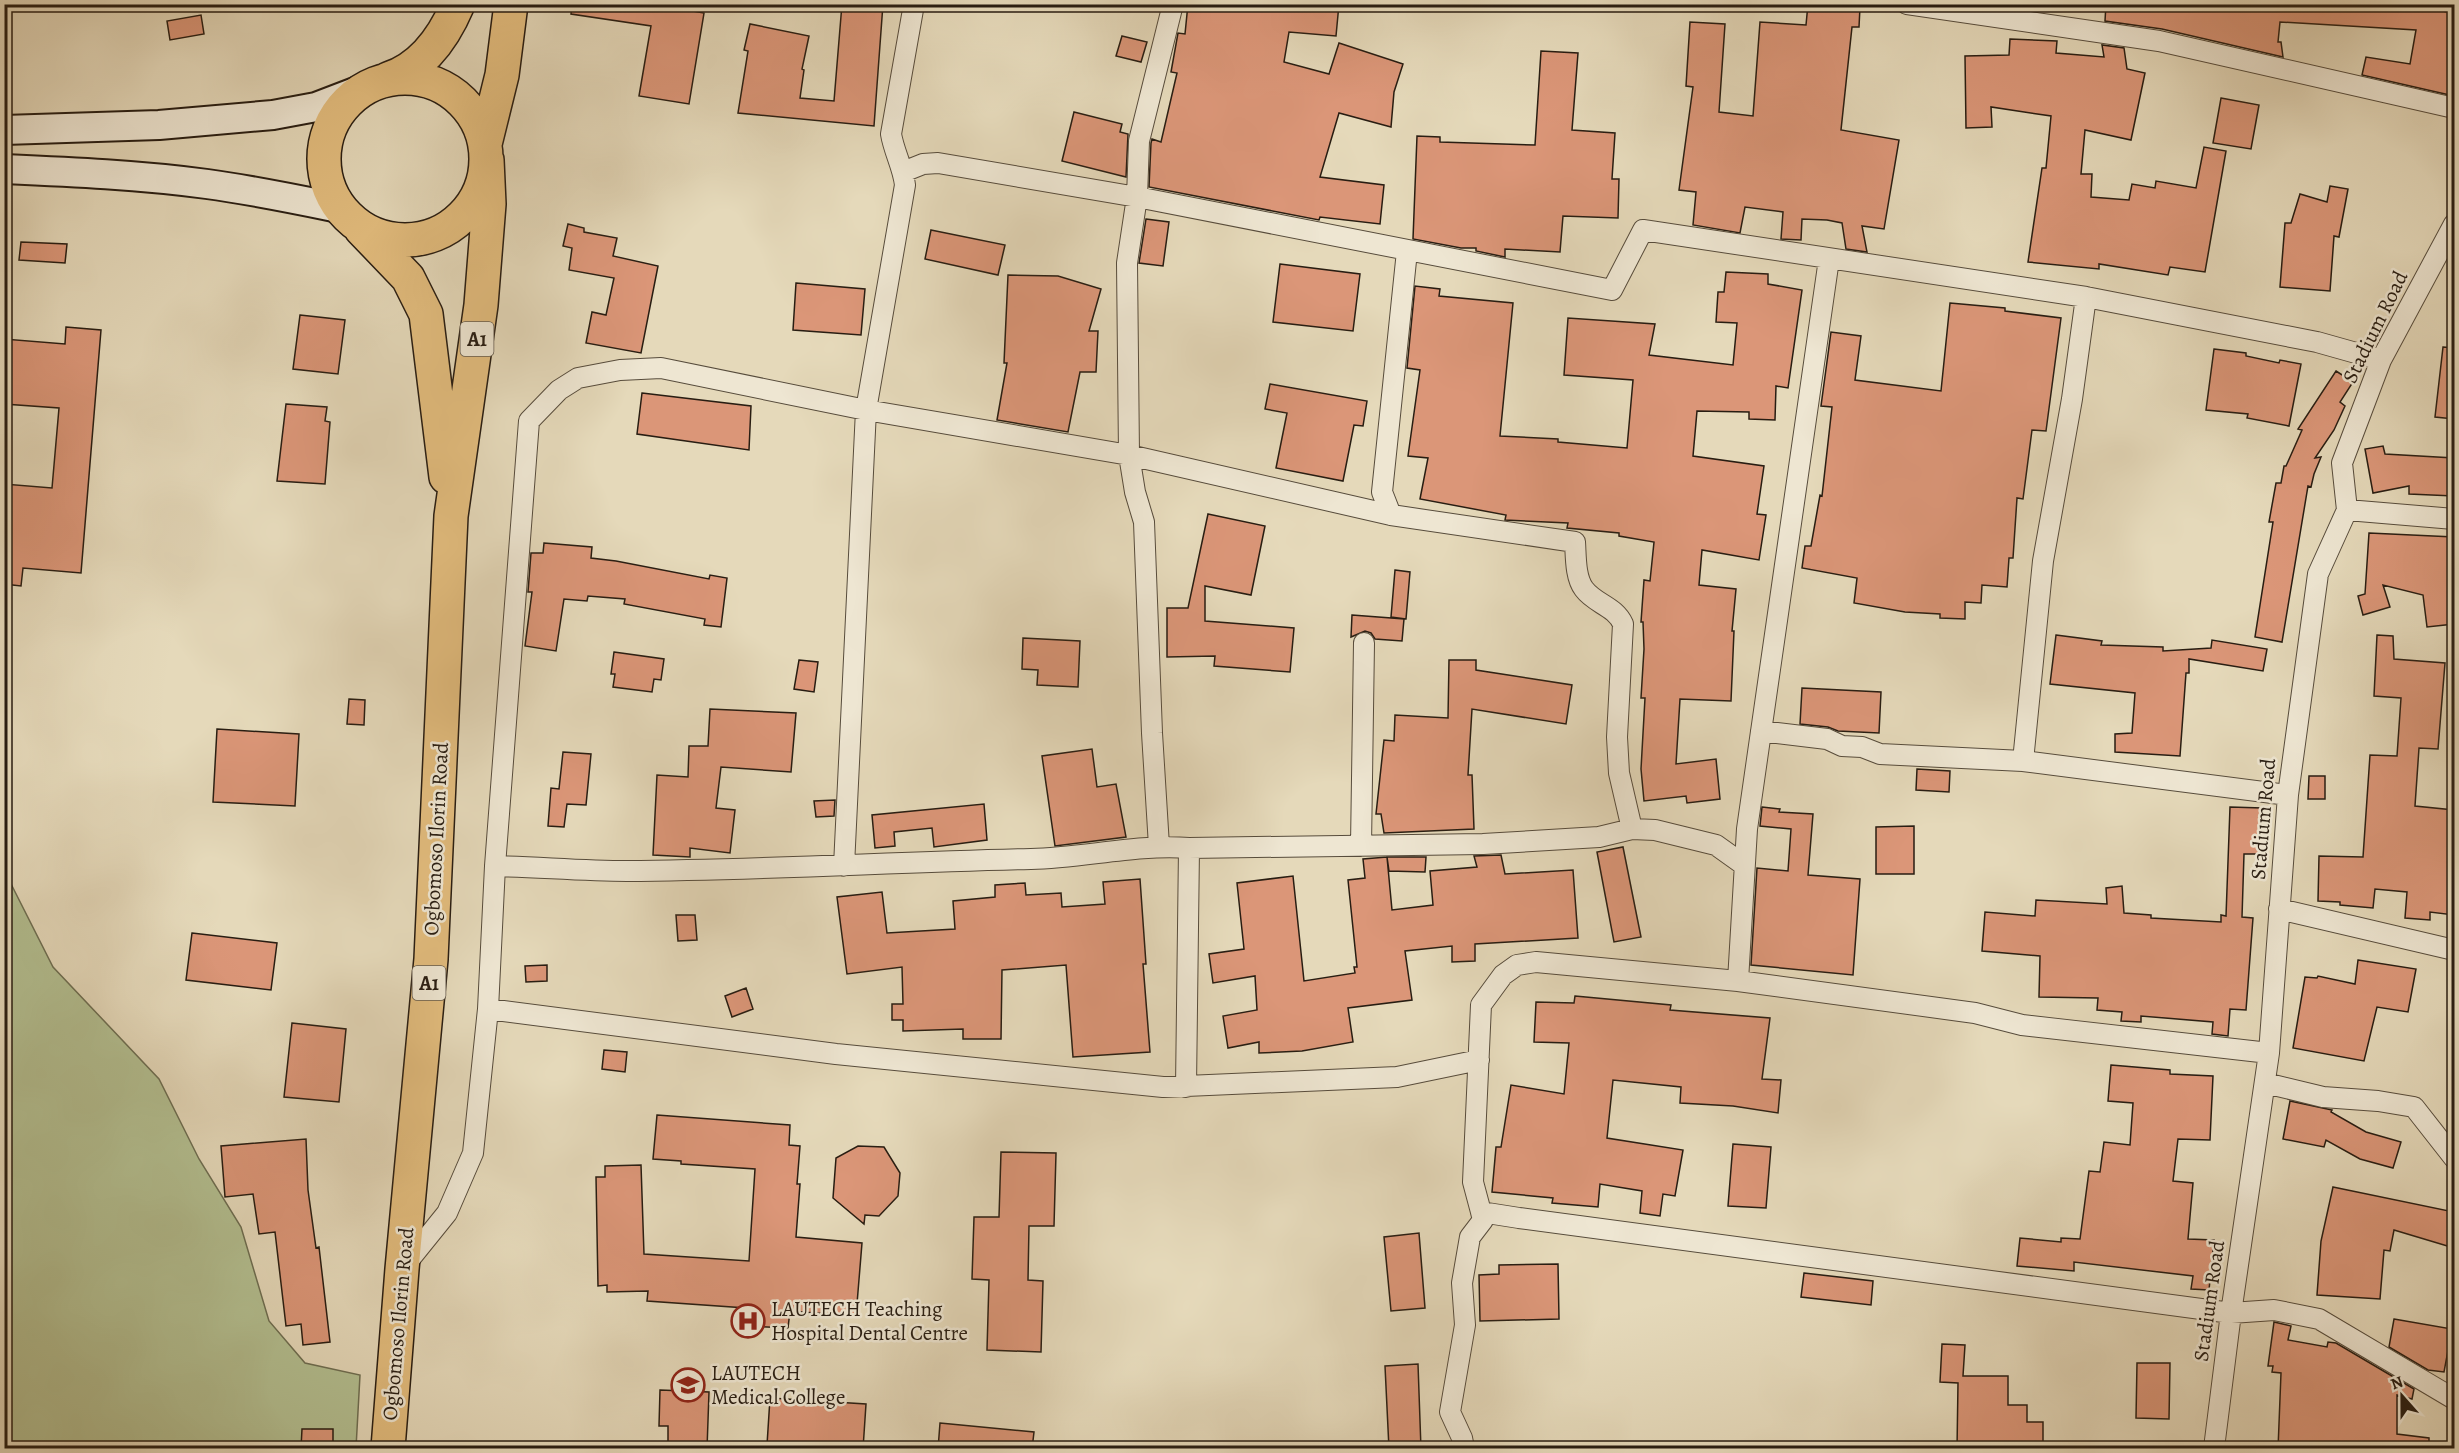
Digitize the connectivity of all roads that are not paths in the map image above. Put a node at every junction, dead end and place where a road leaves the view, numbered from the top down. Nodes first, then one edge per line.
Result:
1 (458, 4) edge
2 (511, 4) edge
3 (914, 4) edge
4 (1173, 4) edge
5 (1907, 4) edge
6 (373, 85) junction
7 (2454, 108) edge
8 (4, 130) edge
9 (486, 152) junction
10 (4, 169) edge
11 (903, 172) junction
12 (1137, 197) junction
13 (349, 218) junction
14 (2454, 224) edge
15 (1407, 251) junction
16 (1829, 259) junction
17 (2086, 297) junction
18 (2380, 360) junction
19 (866, 410) junction
20 (1129, 455) junction
21 (1382, 492) junction
22 (1351, 506) junction
23 (2347, 510) junction
24 (1391, 515) junction
25 (451, 516) junction
26 (2454, 519) edge
27 (1364, 644) dead end
28 (1761, 731) junction
29 (2023, 761) junction
30 (2288, 795) junction
31 (1632, 829) junction
32 (1747, 829) junction
33 (1716, 845) junction
34 (1159, 846) junction
35 (1360, 846) junction
36 (1189, 849) junction
37 (1744, 865) junction
38 (495, 866) junction
39 (844, 866) junction
40 (2279, 909) junction
41 (2454, 950) edge
42 (1738, 981) junction
43 (488, 1009) junction
44 (2269, 1053) junction
45 (1479, 1060) junction
46 (2265, 1083) junction
47 (1186, 1087) junction
48 (2454, 1158) edge
49 (1481, 1212) junction
50 (402, 1269) junction
51 (2230, 1313) junction
52 (2454, 1399) edge
53 (388, 1449) edge
54 (1464, 1449) edge
55 (2214, 1449) edge

1 - 6 highway
2 - 9 highway, A1
3 - 11 street
4 - 12 street
5 - 7 street
6 - 8 street
6 - 9 highway
6 - 13 highway
9 - 13 highway
9 - 25 highway, A1
10 - 13 street
11 - 12 street
11 - 19 street
12 - 15 street
12 - 20 street
13 - 25 highway, A1
14 - 18 street, Stadium Road
15 - 16 street
15 - 21 street
16 - 17 street
16 - 28 street
17 - 18 street
17 - 29 street
18 - 23 street, Stadium Road
19 - 20 street
19 - 38 street
19 - 39 street
20 - 22 street
20 - 34 street
21 - 22 street
21 - 24 street
22 - 24 street
23 - 26 street
23 - 30 street, Stadium Road
24 - 31 street
25 - 50 highway, Ogbomoso Ilorin Road / A1
27 - 35 street
28 - 29 street
28 - 32 street
29 - 30 street
30 - 40 street, Stadium Road
31 - 33 street
31 - 35 street
32 - 33 street
32 - 37 street
33 - 37 street
34 - 36 street
34 - 39 street
35 - 36 street
36 - 47 street
37 - 42 street
38 - 39 street
38 - 43 street
40 - 41 street
40 - 44 street, Stadium Road
42 - 44 street
42 - 45 street
43 - 47 street
43 - 50 street
44 - 46 street, Stadium Road
45 - 47 street
45 - 49 street
46 - 48 street
46 - 51 street, Stadium Road
49 - 51 street
49 - 54 street
50 - 53 highway, Ogbomoso Ilorin Road / A1
51 - 52 street
51 - 55 street, Stadium Road

